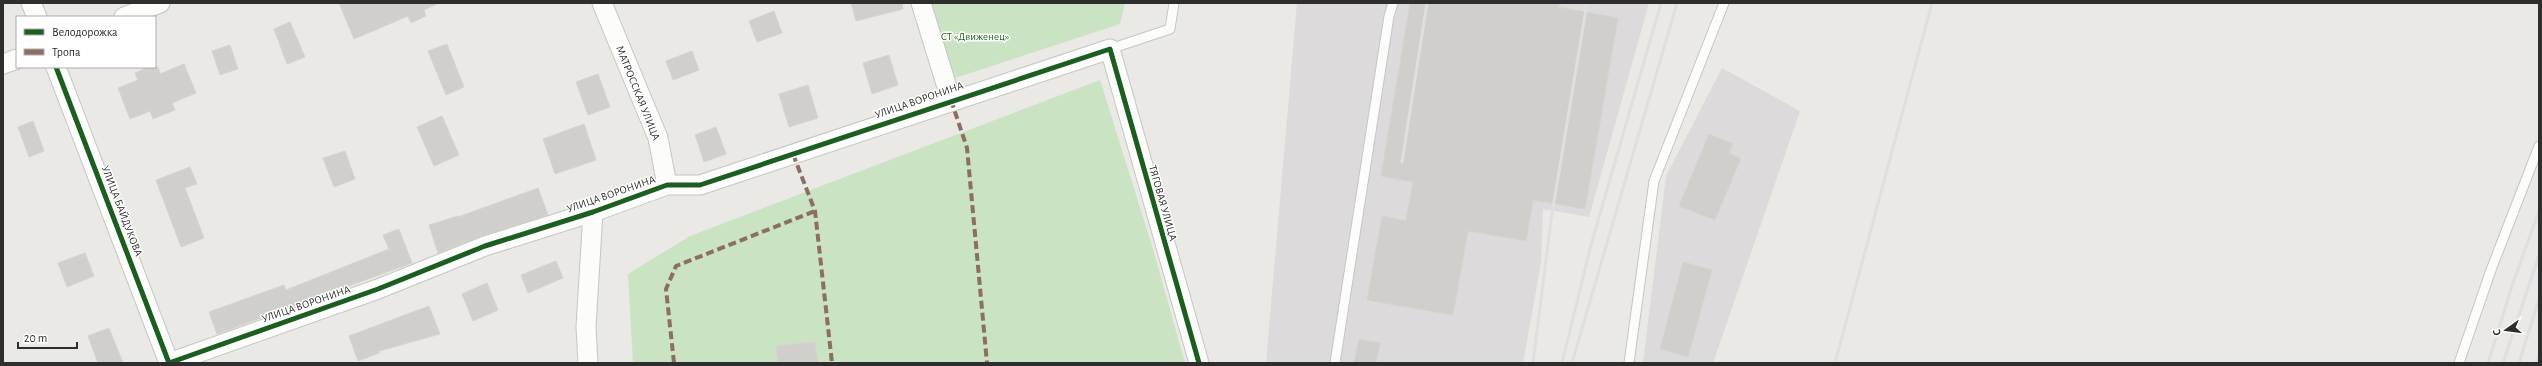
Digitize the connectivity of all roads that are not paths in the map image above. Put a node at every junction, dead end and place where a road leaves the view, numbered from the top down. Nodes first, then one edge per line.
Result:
1 (31, 3) edge
2 (160, 3) edge
3 (602, 3) edge
4 (921, 3) edge
5 (1174, 3) edge
6 (1393, 3) edge
7 (1724, 3) edge
8 (37, 16) edge
9 (127, 16) edge
10 (1110, 48) junction
11 (16, 59) edge
12 (3, 64) edge
13 (56, 68) edge
14 (951, 100) junction
15 (2539, 146) edge
16 (667, 185) junction
17 (593, 212) junction
18 (169, 363) edge
19 (588, 363) edge
20 (1200, 363) edge
21 (1335, 363) edge
22 (1629, 363) edge
23 (2459, 363) edge

1 - 8 street
2 - 9 street
3 - 16 street, МАТРОССКАЯ УЛИЦА
4 - 14 street
5 - 10 lane
6 - 21 lane
7 - 22 lane
10 - 14 street, УЛИЦА ВОРОНИНА
10 - 20 street, ТЯГОВАЯ УЛИЦА
11 - 12 street
13 - 18 street, УЛИЦА БАЙДУКОВА
14 - 16 street, УЛИЦА ВОРОНИНА
15 - 23 lane
16 - 17 street, УЛИЦА ВОРОНИНА
17 - 18 street, УЛИЦА ВОРОНИНА
17 - 19 street

